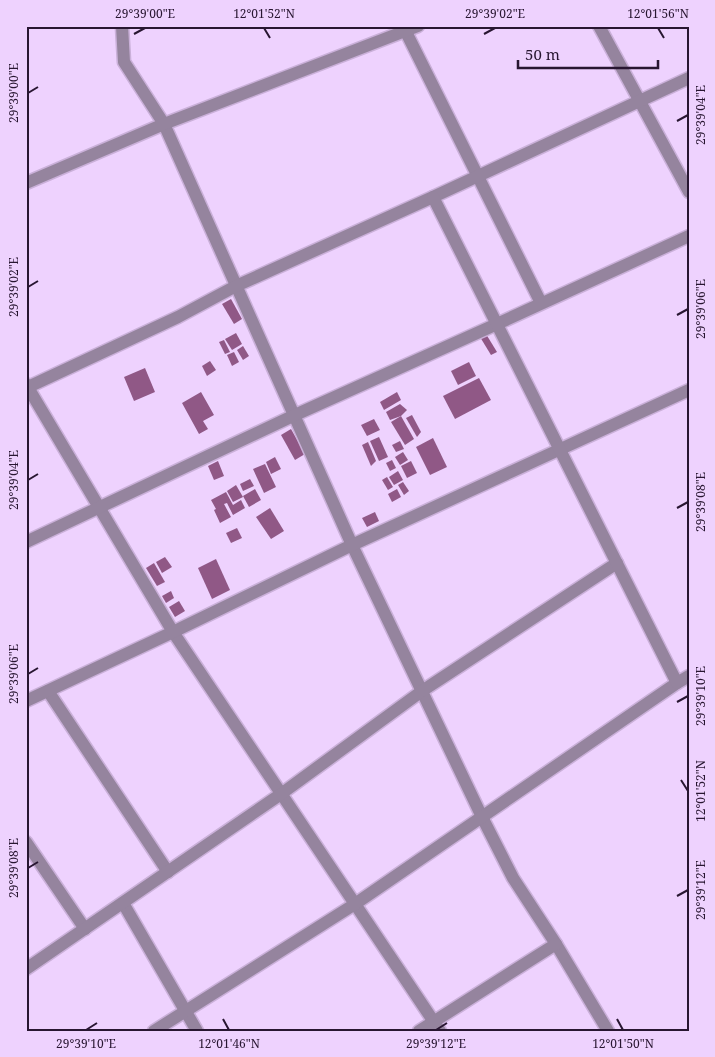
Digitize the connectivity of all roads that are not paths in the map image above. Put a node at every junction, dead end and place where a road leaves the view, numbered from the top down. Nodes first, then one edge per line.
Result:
1 (122, 26) edge
2 (418, 26) edge
3 (599, 26) edge
4 (404, 29) edge
5 (689, 78) edge
6 (640, 101) junction
7 (164, 124) junction
8 (478, 175) junction
9 (26, 183) edge
10 (689, 192) edge
11 (433, 197) junction
12 (689, 236) edge
13 (236, 286) junction
14 (541, 303) junction
15 (497, 324) junction
16 (27, 386) edge
17 (689, 390) edge
18 (294, 415) junction
19 (560, 450) junction
20 (100, 508) junction
21 (26, 542) edge
22 (352, 545) junction
23 (617, 563) junction
24 (173, 632) junction
25 (689, 676) edge
26 (677, 683) junction
27 (422, 690) junction
28 (48, 691) junction
29 (26, 701) edge
30 (281, 794) junction
31 (482, 817) junction
32 (26, 842) edge
33 (168, 872) junction
34 (122, 903) junction
35 (355, 904) junction
36 (85, 929) junction
37 (556, 944) junction
38 (26, 969) edge
39 (184, 1012) junction
40 (437, 1026) edge
41 (154, 1031) edge
42 (197, 1031) edge
43 (419, 1031) edge
44 (608, 1031) edge

1 - 7 street
2 - 4 street
3 - 6 street
4 - 7 street
4 - 8 street
5 - 6 street
6 - 8 street
6 - 10 street
7 - 9 street
7 - 13 street
8 - 11 street
8 - 14 street
11 - 13 street
11 - 15 street
12 - 14 street
13 - 16 street
13 - 18 street
14 - 15 street
15 - 18 street
15 - 19 street
16 - 20 street
17 - 19 street
18 - 20 street
18 - 22 street
19 - 22 street
19 - 23 street
20 - 21 street
20 - 24 street
22 - 24 street
22 - 27 street
23 - 26 street
23 - 27 street
24 - 28 street
24 - 30 street
25 - 26 street
26 - 31 street
27 - 30 street
27 - 31 street
28 - 29 street
28 - 33 street
30 - 33 street
30 - 35 street
31 - 35 street
31 - 37 street
32 - 36 street
33 - 34 street
34 - 36 street
34 - 39 street
35 - 39 street
35 - 40 street
36 - 38 street
37 - 40 street
37 - 44 street
39 - 41 street
39 - 42 street
40 - 43 street

